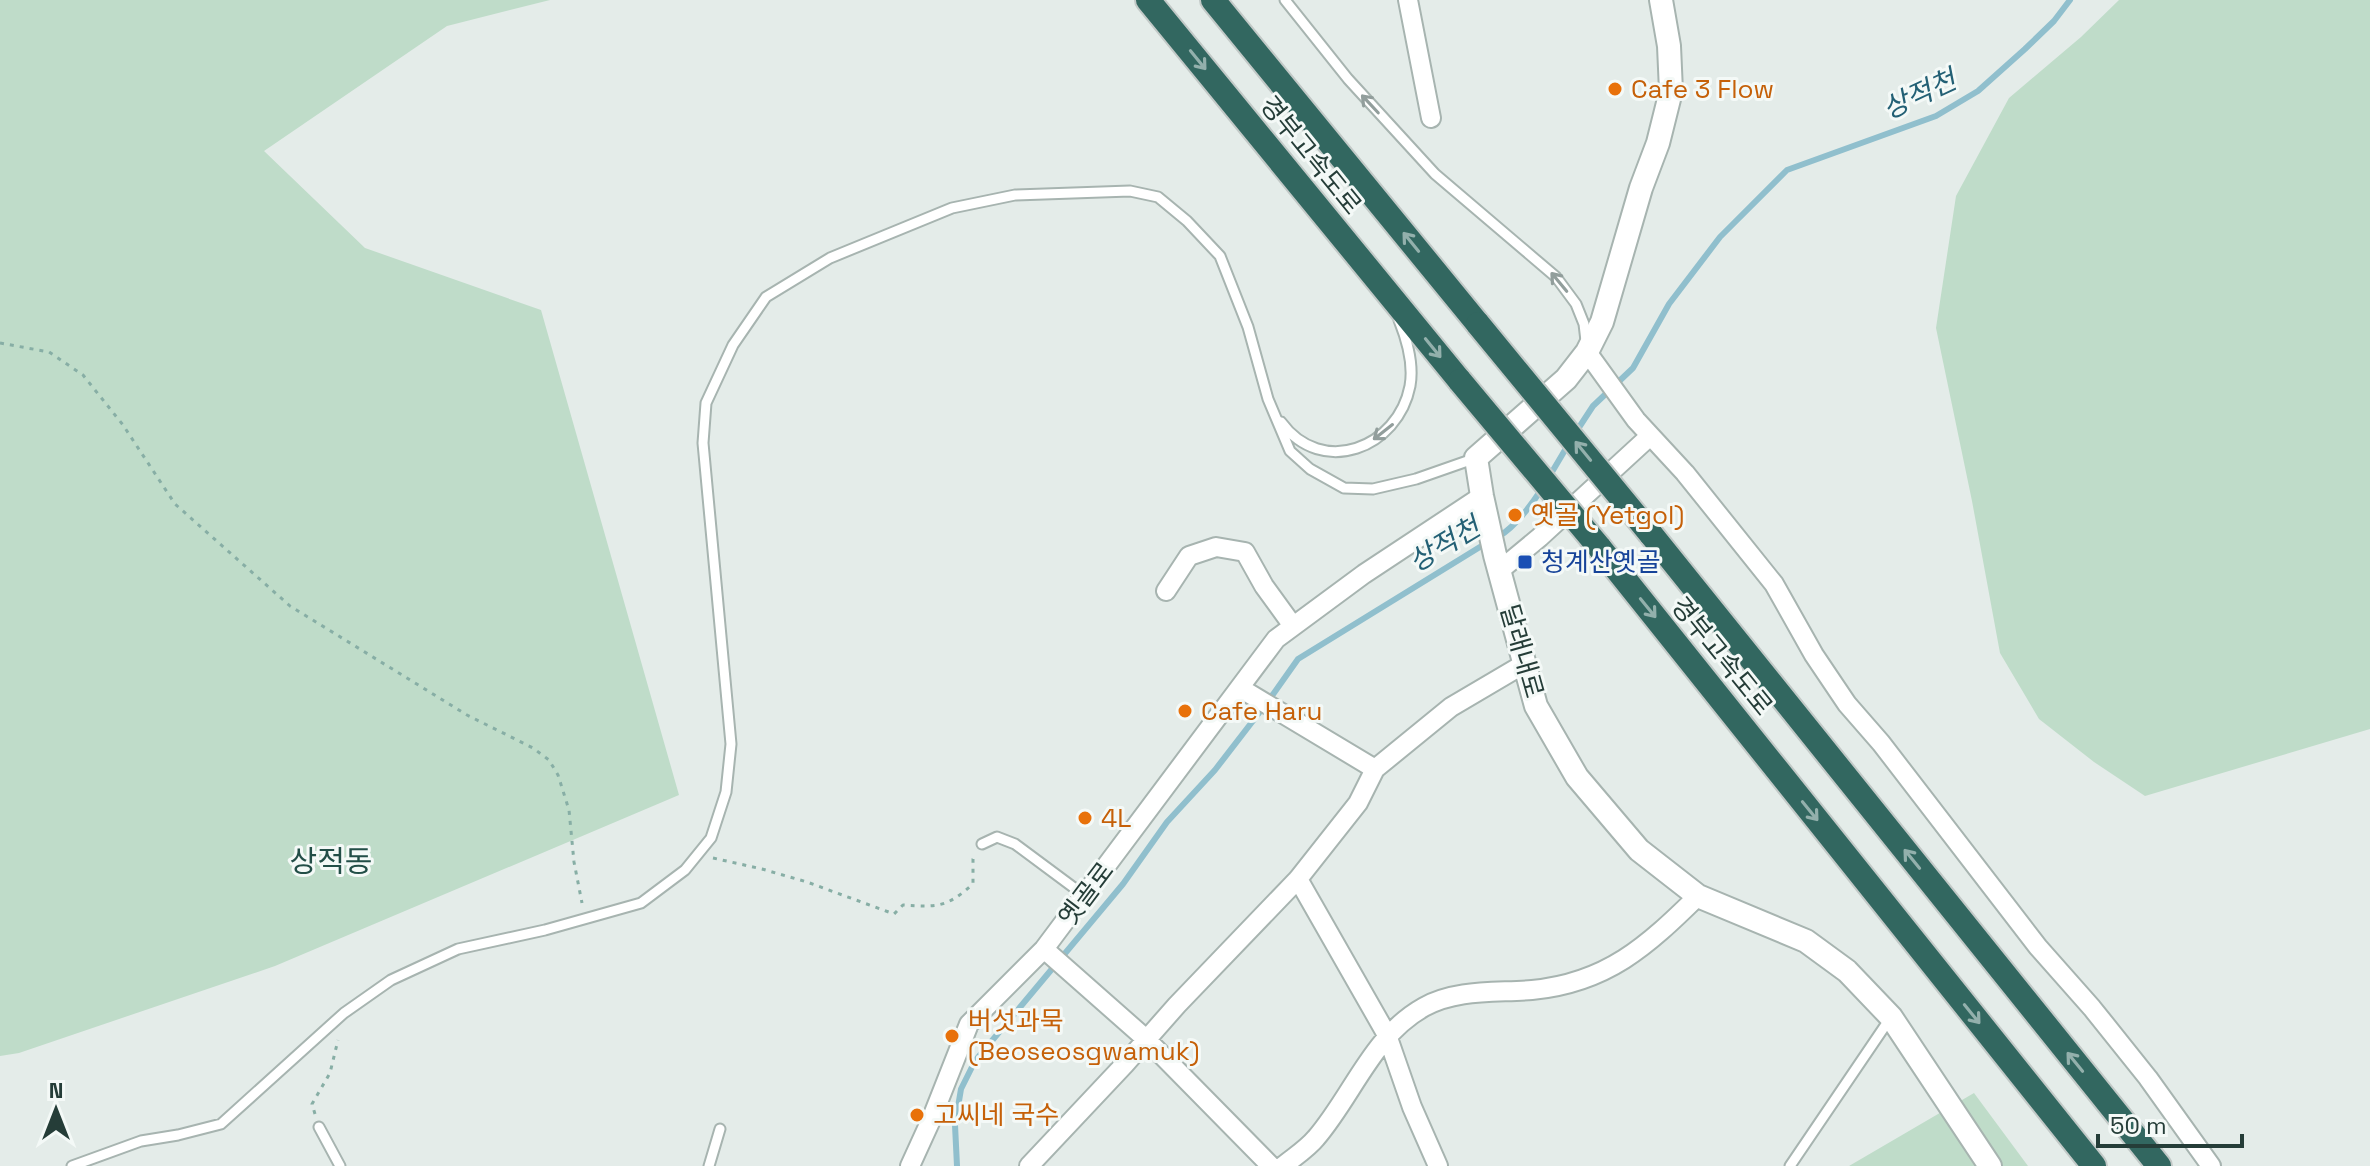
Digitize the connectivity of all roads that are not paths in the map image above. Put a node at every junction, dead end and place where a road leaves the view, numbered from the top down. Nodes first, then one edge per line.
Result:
1 (1148, 0) edge
2 (1213, 0) edge
3 (1285, 0) edge
4 (1408, 0) edge
5 (1661, 0) edge
6 (1431, 118) dead end
7 (1381, 285) junction
8 (1587, 352) junction
9 (1268, 399) junction
10 (1650, 436) junction
11 (1476, 458) junction
12 (1484, 507) junction
13 (1497, 563) junction
14 (1166, 591) dead end
15 (1293, 626) junction
16 (1524, 664) junction
17 (1248, 693) junction
18 (1375, 769) junction
19 (982, 844) road end
20 (1298, 879) junction
21 (1085, 896) junction
22 (1698, 896) junction
23 (1044, 949) junction
24 (1891, 1017) junction
25 (1387, 1035) junction
26 (1146, 1039) junction
27 (319, 1127) road end
28 (720, 1129) dead end
29 (72, 1166) edge
30 (340, 1166) edge
31 (709, 1166) edge
32 (910, 1166) edge
33 (1029, 1166) edge
34 (1271, 1166) edge
35 (1283, 1166) edge
36 (1438, 1166) edge
37 (1790, 1166) edge
38 (1990, 1166) edge
39 (2094, 1166) edge
40 (2159, 1166) edge
41 (2211, 1166) edge

1 -> 7 highway, 경부고속도로
40 -> 2 highway, 경부고속도로, bridge
8 -> 3 lane
4 - 6 street
5 - 8 street
7 -> 9 lane
7 -> 39 highway, 경부고속도로, bridge
8 - 10 street
8 - 11 street
9 - 11 lane
9 - 29 lane
10 - 13 street
10 - 41 street
11 - 12 street, 달래내로
12 - 13 street, 달래내로
12 - 15 street, 옛골로
13 - 16 street, 달래내로
14 - 15 street
15 - 17 street, 옛골로
16 - 18 street
16 - 22 street, 달래내로
17 - 18 street
17 - 21 street, 옛골로
18 - 20 street
19 - 21 lane
20 - 25 street
20 - 26 street
21 - 23 street, 옛골로
22 - 24 street, 달래내로
22 - 25 street
23 - 26 street
23 - 32 street, 옛골로
24 - 37 lane
24 - 38 street, 달래내로
25 - 35 street
25 - 36 street
26 - 33 street
26 - 34 street
27 - 30 lane
28 - 31 lane

